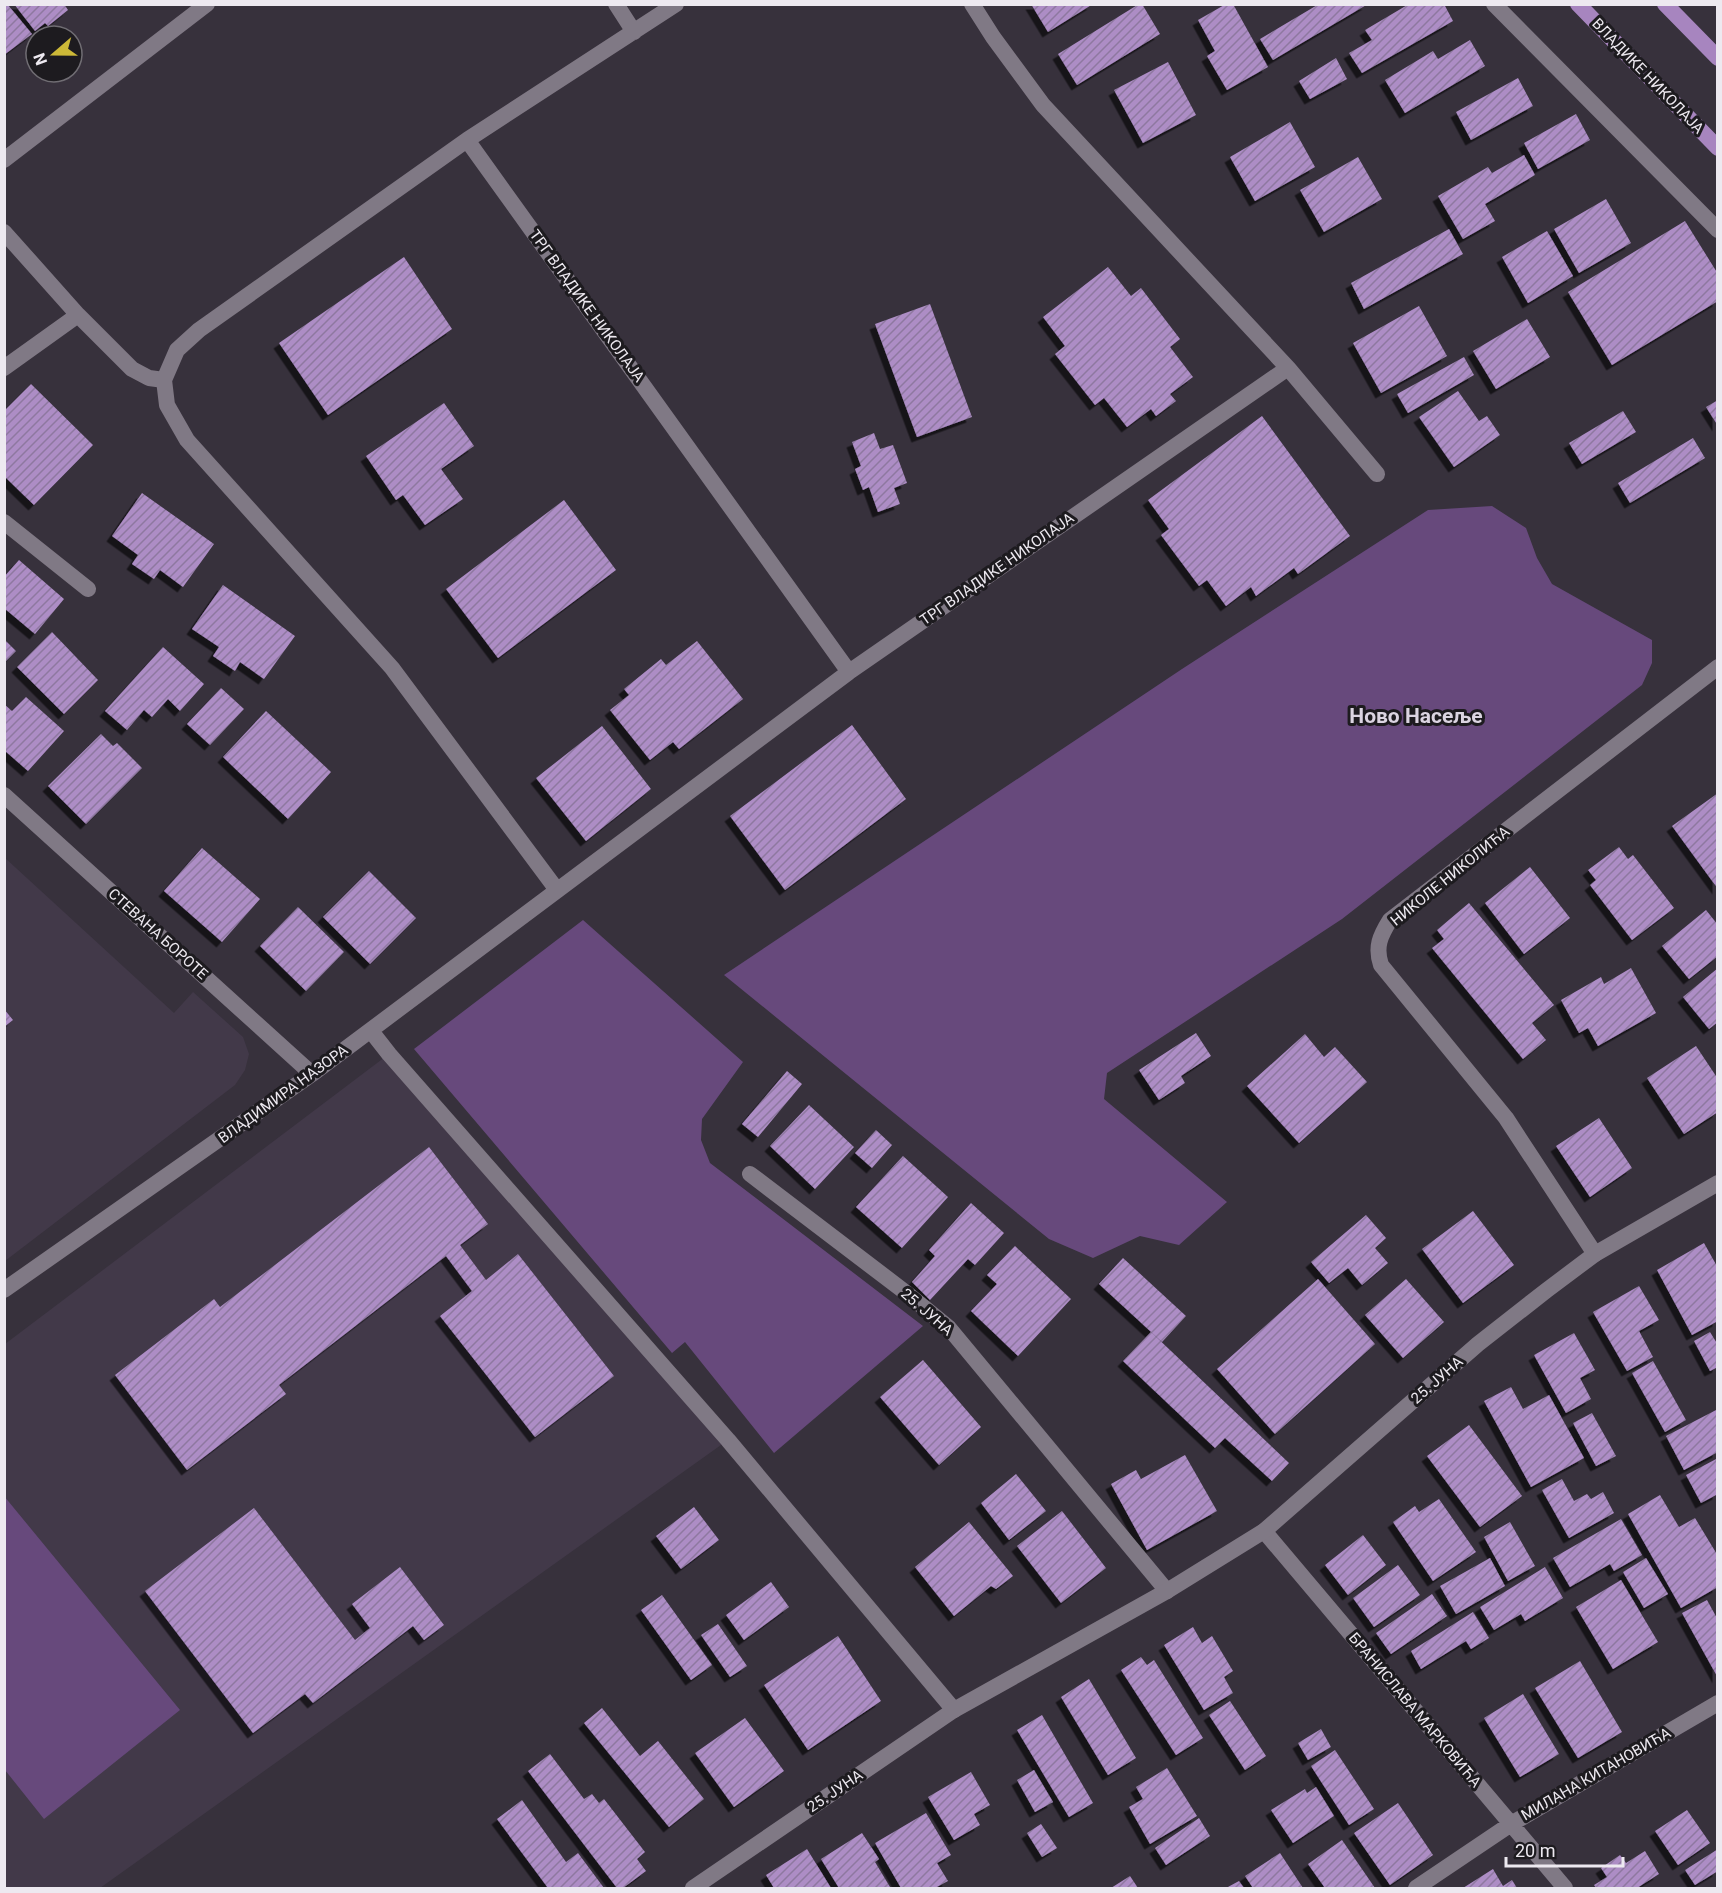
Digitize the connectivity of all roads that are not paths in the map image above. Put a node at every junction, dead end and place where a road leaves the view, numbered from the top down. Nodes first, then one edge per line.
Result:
1 (207, 4) edge
2 (616, 4) edge
3 (676, 4) edge
4 (972, 4) edge
5 (1494, 4) edge
6 (1578, 4) edge
7 (1665, 4) edge
8 (634, 32) junction
9 (1718, 58) edge
10 (467, 140) junction
11 (1718, 148) edge
12 (4, 160) edge
13 (1718, 230) edge
14 (4, 232) edge
15 (78, 315) junction
16 (4, 368) edge
17 (1288, 368) junction
18 (164, 380) junction
19 (1377, 474) dead end
20 (4, 522) edge
21 (88, 589) dead end
22 (1718, 667) edge
23 (849, 672) junction
24 (4, 795) edge
25 (557, 890) junction
26 (371, 1031) junction
27 (312, 1074) junction
28 (750, 1174) dead end
29 (1718, 1183) edge
30 (1595, 1254) junction
31 (4, 1290) edge
32 (1264, 1532) junction
33 (1167, 1591) junction
34 (1718, 1703) edge
35 (954, 1710) junction
36 (1511, 1824) junction
37 (693, 1888) edge
38 (1416, 1888) edge
39 (1565, 1888) edge

1 - 12 street
2 - 8 street
3 - 8 street
4 - 17 street
5 - 13 street
6 - 11 main road, ВЛАДИКЕ НИКОЛАЈА
7 - 9 main road
8 - 10 street
10 - 18 street
10 - 23 street, ТРГ ВЛАДИКЕ НИКОЛАЈА
14 - 15 street
15 - 16 street
15 - 18 street
17 - 19 street
17 - 23 street, ТРГ ВЛАДИКЕ НИКОЛАЈА
18 - 25 street
20 - 21 street
22 - 30 street, НИКОЛЕ НИКОЛИЋА
23 - 25 street, ВЛАДИМИРА НАЗОРА
24 - 27 street, СТЕВАНА БОРОТЕ
25 - 26 street, ВЛАДИМИРА НАЗОРА
26 - 27 street, ВЛАДИМИРА НАЗОРА
26 - 35 street
27 - 31 street, ВЛАДИМИРА НАЗОРА
28 - 33 street, 25. ЈУНА
29 - 30 street, 25. ЈУНА
30 - 32 street, 25. ЈУНА
32 - 33 street, 25. ЈУНА
32 - 36 street, БРАНИСЛАВА МАРКОВИЋА
33 - 35 street, 25. ЈУНА
34 - 36 street, МИЛАНА КИТАНОВИЋА
35 - 37 street, 25. ЈУНА
36 - 38 street, МИЛАНА КИТАНОВИЋА
36 - 39 street, БРАНИСЛАВА МАРКОВИЋА

